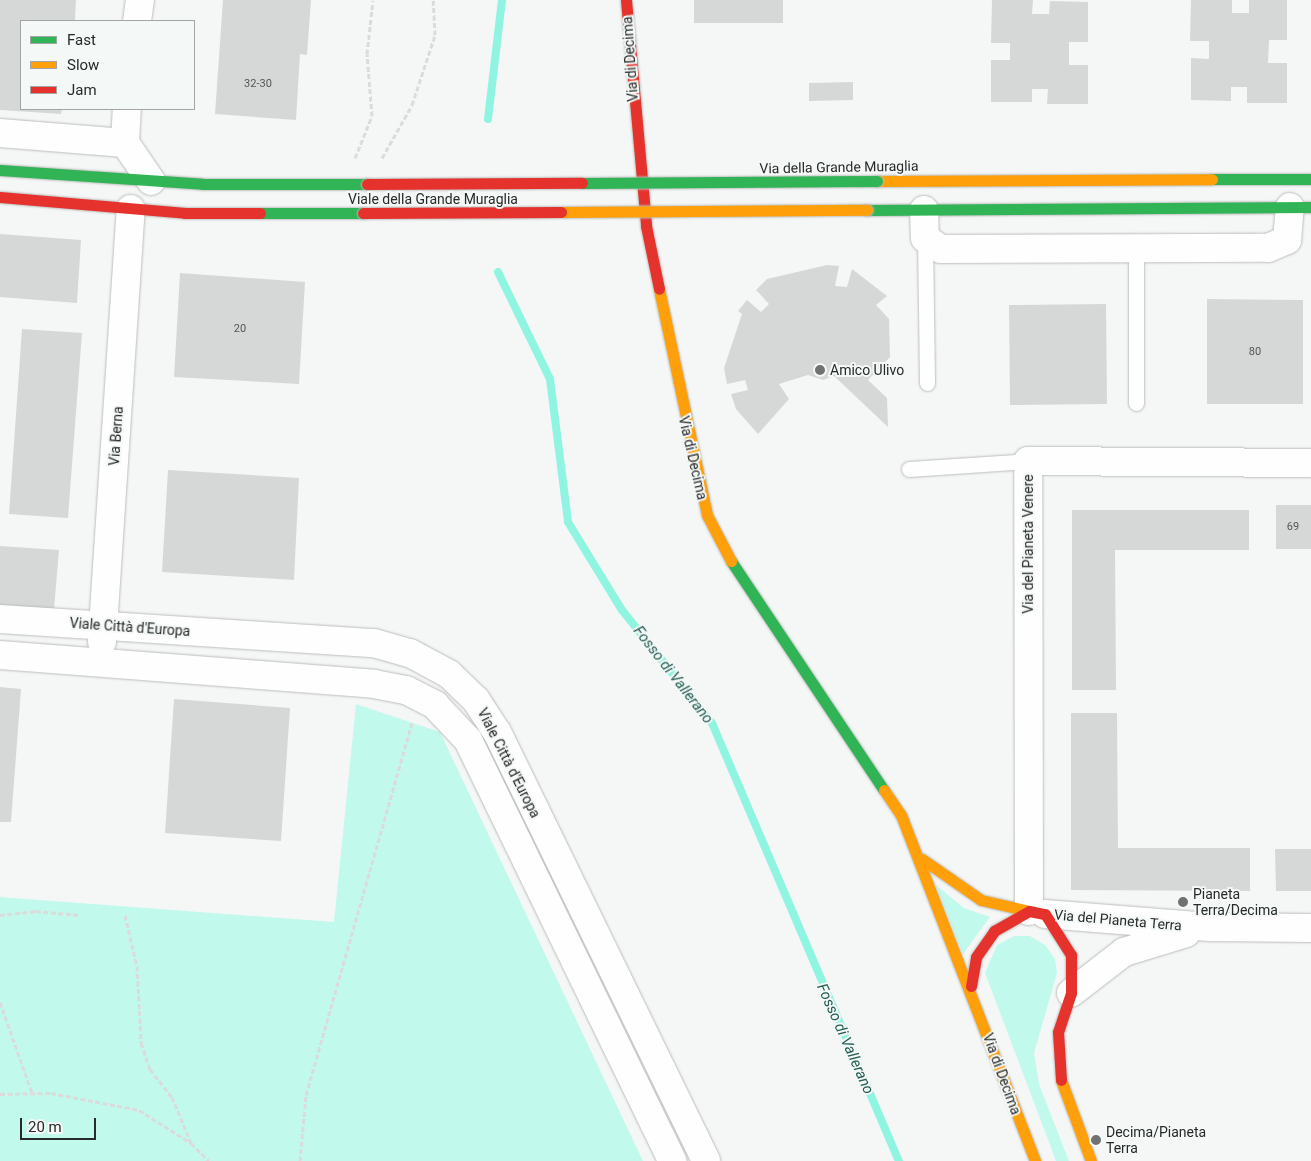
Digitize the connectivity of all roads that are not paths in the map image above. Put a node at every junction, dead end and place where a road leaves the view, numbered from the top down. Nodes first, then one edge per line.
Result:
1 (140, 0) edge
2 (626, 0) edge
3 (137, 20) edge
4 (127, 110) edge
5 (0, 133) edge
6 (125, 143) junction
7 (0, 170) edge
8 (1311, 179) edge
9 (151, 180) junction
10 (367, 184) joint
11 (0, 197) edge
12 (1300, 207) edge
13 (131, 209) junction
14 (924, 210) junction
15 (925, 238) junction
16 (1136, 248) junction
17 (927, 383) dead end
18 (1136, 402) dead end
19 (1028, 461) junction
20 (1311, 463) edge
21 (909, 469) dead end
22 (0, 619) edge
23 (102, 625) junction
24 (0, 655) edge
25 (101, 662) junction
26 (921, 858) junction
27 (573, 888) junction
28 (547, 901) junction
29 (1037, 912) junction
30 (1212, 928) junction
31 (1311, 928) edge
32 (971, 986) junction
33 (1071, 993) junction
34 (654, 1054) junction
35 (626, 1069) junction
36 (672, 1161) edge
37 (706, 1161) edge
38 (1035, 1161) edge
39 (1092, 1161) edge

1 - 3 street
2 - 26 street, Via di Decima
4 - 6 street
5 - 6 street
6 - 9 street
7 - 9 street, Viale della Grande Muraglia
8 - 10 street, Via della Grande Muraglia, bridge
9 - 10 street, Viale della Grande Muraglia
11 - 13 street, Viale della Grande Muraglia
12 - 14 street
12 - 16 street
13 - 14 street, Viale della Grande Muraglia, bridge
13 - 23 street, Via Berna
14 - 15 street
15 - 16 street
15 - 17 lane
16 - 18 lane
19 - 20 street, Via del Pianeta Venere
19 - 21 lane
19 - 29 street, Via del Pianeta Venere
22 - 23 street, Viale Città d'Europa
23 - 25 street, Via Berna
23 - 27 street, Viale Città d'Europa
24 - 25 street, Viale Città d'Europa
25 - 28 street, Viale Città d'Europa
26 - 29 street
26 - 32 street, Via di Decima
27 - 28 lane
27 - 34 street, Viale Città d'Europa
28 - 35 street, Viale Città d'Europa
29 - 30 street, Via del Pianeta Terra
29 - 32 street, Via di Decima
29 - 33 street
30 - 31 street, Via del Pianeta Terra
30 - 33 street
32 - 38 street, Via di Decima
33 - 39 street
34 - 35 lane
34 - 37 street, Viale Città d'Europa
35 - 36 street, Viale Città d'Europa

